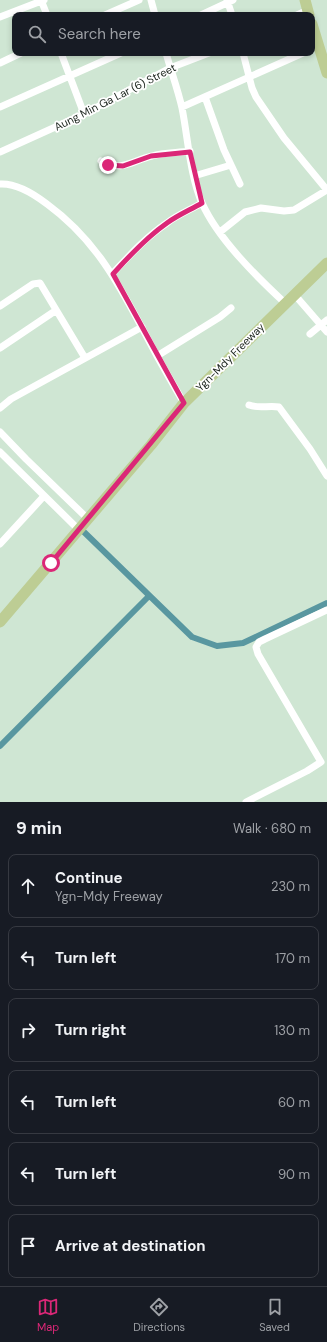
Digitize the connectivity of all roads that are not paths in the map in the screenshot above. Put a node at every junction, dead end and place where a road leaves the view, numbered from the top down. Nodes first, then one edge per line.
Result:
1 (42, 0) edge
2 (139, 0) edge
3 (151, 0) edge
4 (229, 1) edge
5 (12, 12) edge
6 (12, 12) edge
7 (46, 12) edge
8 (112, 12) edge
9 (154, 12) edge
10 (207, 12) edge
11 (231, 12) edge
12 (0, 17) edge
13 (316, 47) edge
14 (15, 56) edge
15 (62, 56) edge
16 (115, 56) edge
17 (167, 56) edge
18 (201, 56) edge
19 (244, 56) edge
20 (297, 56) edge
21 (0, 63) edge
22 (170, 68) junction
23 (327, 73) edge
24 (70, 77) junction
25 (249, 78) junction
26 (205, 97) junction
27 (0, 107) edge
28 (182, 107) junction
29 (84, 114) junction
30 (0, 152) edge
31 (190, 152) junction
32 (101, 161) dead end
33 (231, 165) junction
34 (194, 176) junction
35 (0, 184) edge
36 (240, 184) dead end
37 (327, 190) edge
38 (202, 203) junction
39 (220, 232) junction
40 (327, 263) edge
41 (113, 274) junction
42 (294, 294) junction
43 (285, 303) junction
44 (0, 306) edge
45 (231, 308) dead end
46 (55, 311) junction
47 (327, 320) edge
48 (321, 325) junction
49 (142, 327) junction
50 (327, 332) edge
51 (310, 334) dead end
52 (0, 348) edge
53 (157, 356) junction
54 (85, 358) junction
55 (184, 403) junction
56 (250, 405) dead end
57 (0, 408) edge
58 (0, 432) edge
59 (0, 452) edge
60 (327, 476) edge
61 (44, 496) junction
62 (88, 519) junction
63 (79, 530) junction
64 (0, 544) edge
65 (327, 610) edge
66 (0, 622) edge
67 (246, 802) edge

1 - 5 street
1 - 7 street
2 - 8 street
3 - 9 street
4 - 10 street
4 - 11 street
6 - 12 street
13 - 23 main road
14 - 21 street
15 - 24 street
16 - 24 street
17 - 22 street
18 - 22 street, Aung Min Ga Lar (6) Street
19 - 25 street
20 - 25 street
22 - 28 street
22 - 29 street, Aung Min Ga Lar (6) Street
24 - 27 street
24 - 29 street
25 - 26 street
25 - 37 street
26 - 28 street
26 - 33 street
28 - 31 street
29 - 30 street, Aung Min Ga Lar (6) Street
31 - 32 street
31 - 34 street
33 - 34 street
33 - 36 street
34 - 38 street
35 - 41 street
37 - 39 street
38 - 39 street
38 - 41 street
39 - 43 street
40 - 42 main road, Ygn-Mdy Freeway
41 - 49 street
42 - 43 main road, Ygn-Mdy Freeway
42 - 48 street
43 - 55 main road, Ygn-Mdy Freeway
44 - 46 street
45 - 53 street
46 - 52 street
46 - 54 street
47 - 48 street
48 - 50 street
48 - 51 street
49 - 53 street
49 - 54 street
53 - 55 street
54 - 57 street
55 - 62 main road, Ygn-Mdy Freeway
56 - 60 street
58 - 62 street
59 - 61 street
61 - 63 street
61 - 64 street
62 - 63 main road, Ygn-Mdy Freeway
63 - 66 main road, Ygn-Mdy Freeway
65 - 67 street

